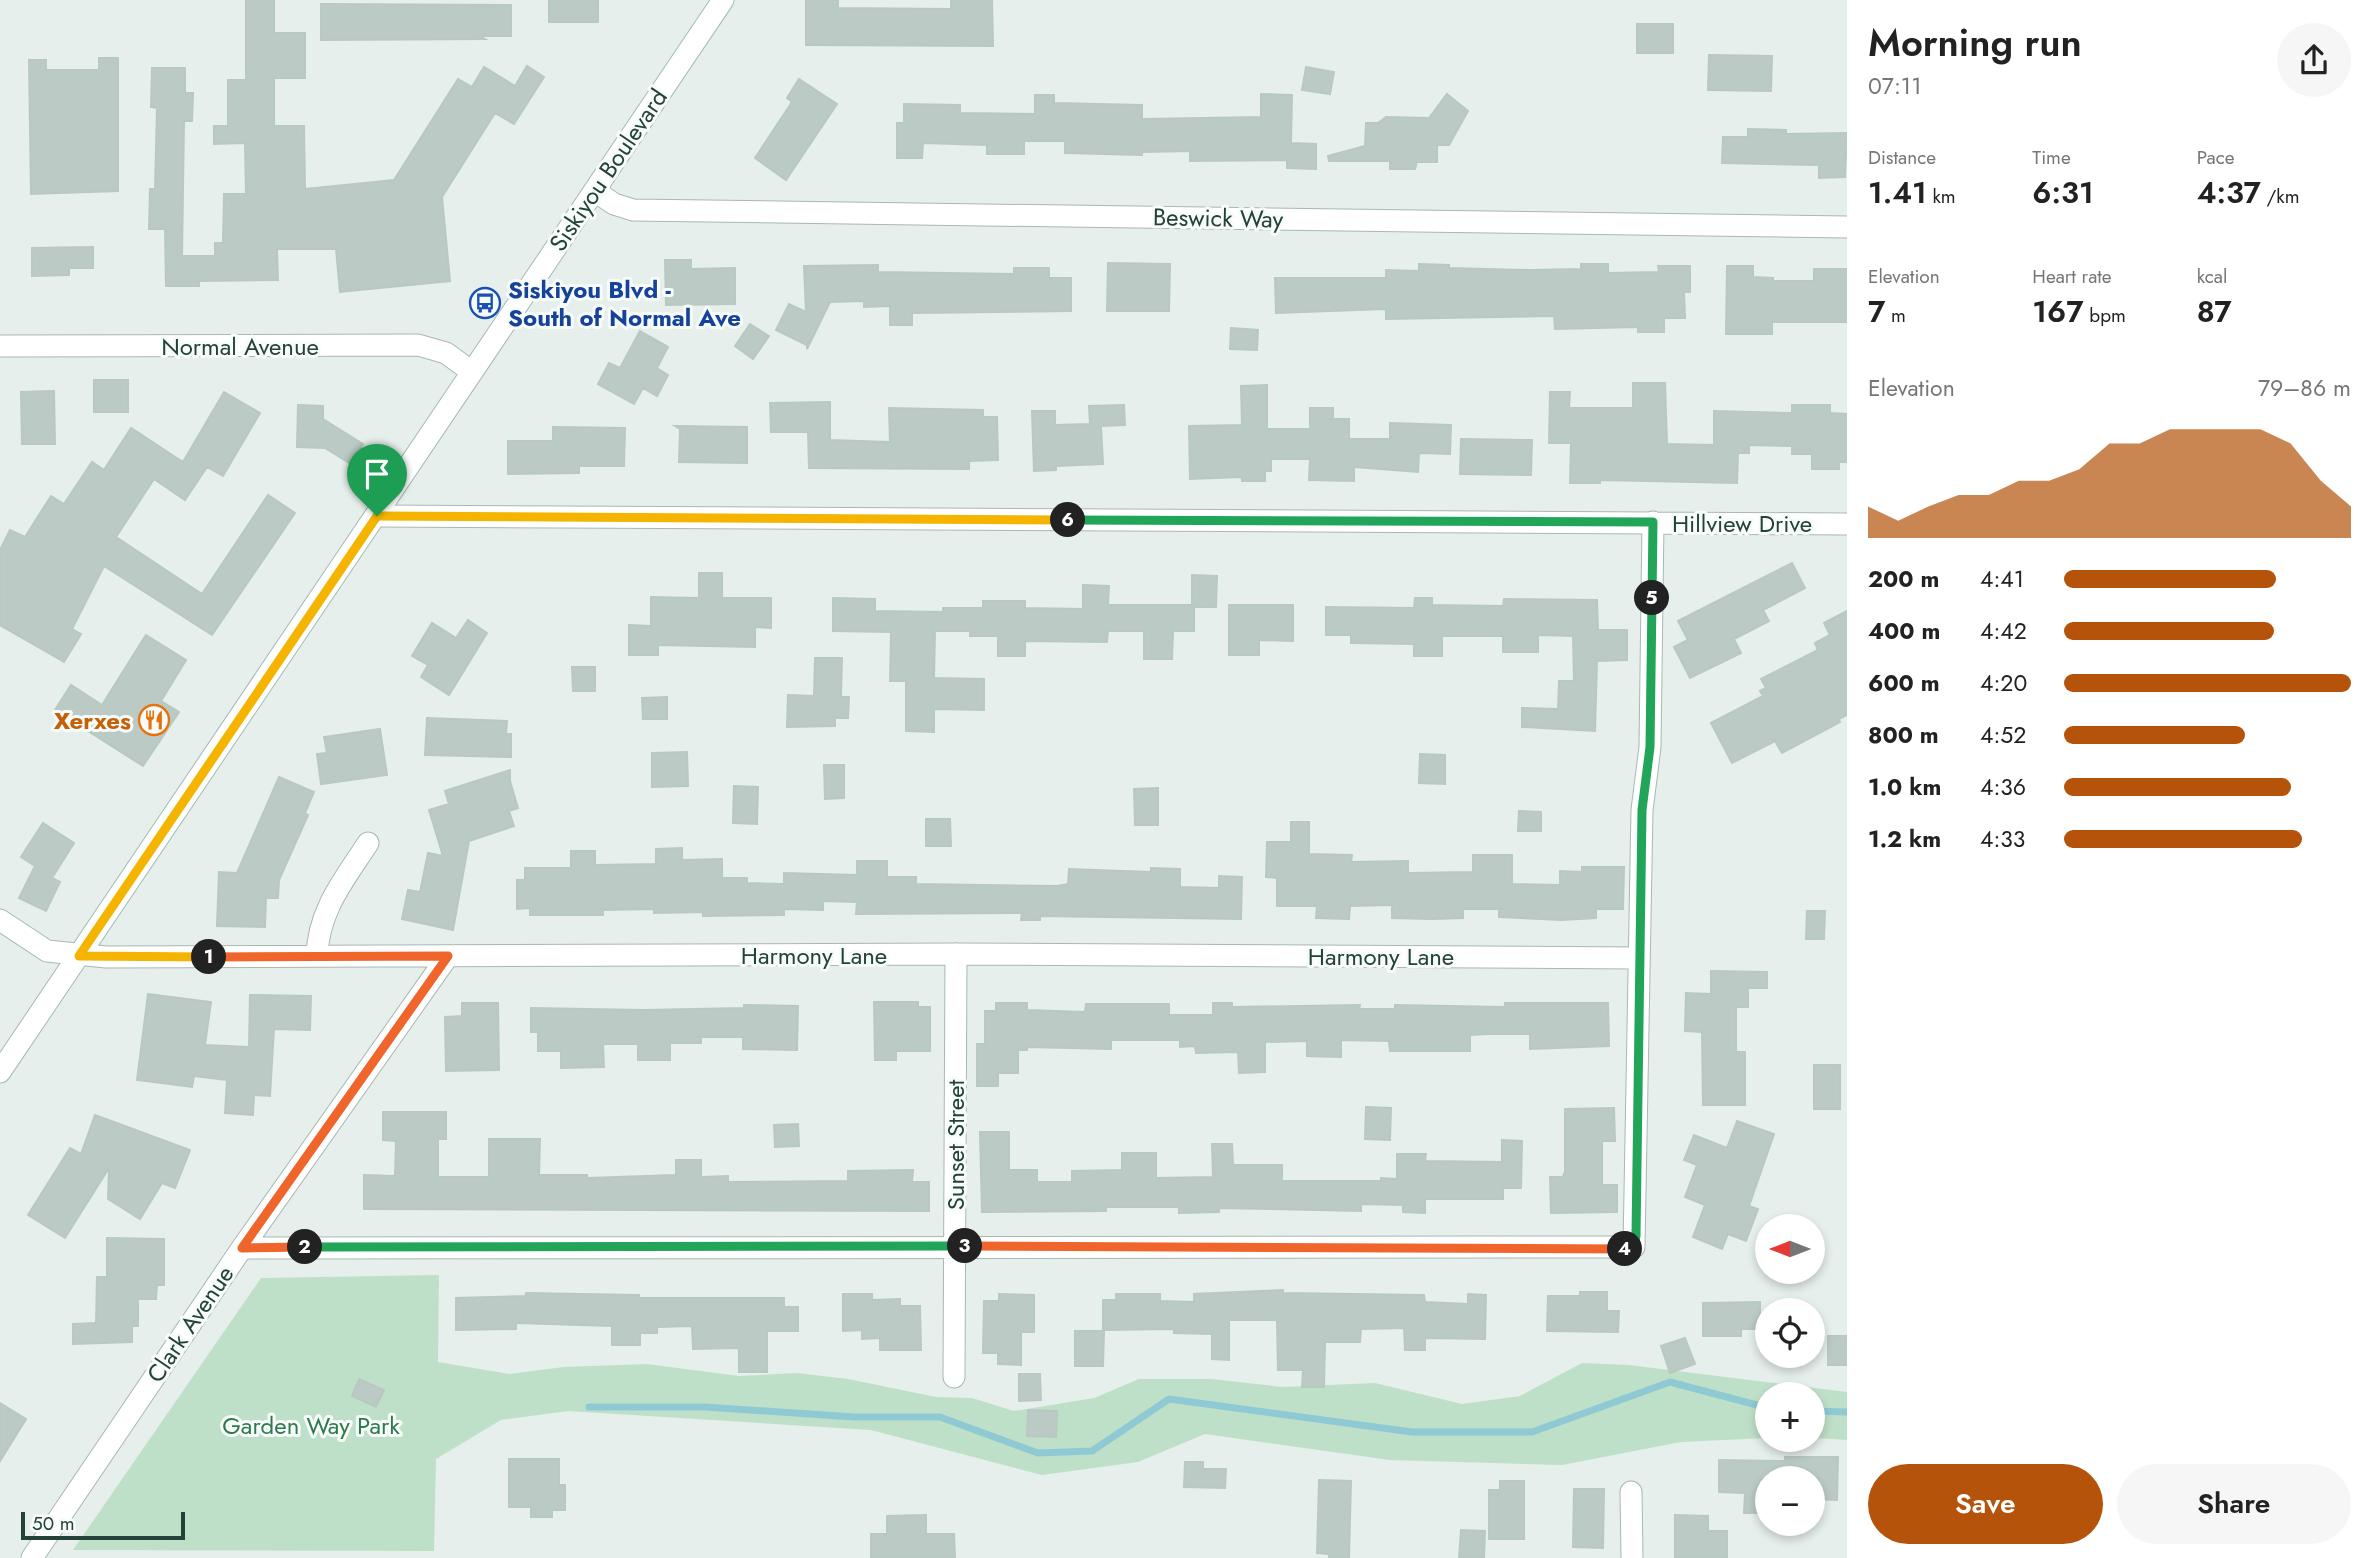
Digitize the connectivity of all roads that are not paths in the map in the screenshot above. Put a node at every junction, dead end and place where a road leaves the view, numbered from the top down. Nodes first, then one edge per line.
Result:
1 (723, 0) edge
2 (595, 191) junction
3 (1847, 227) edge
4 (0, 346) edge
5 (472, 372) junction
6 (377, 516) junction
7 (1653, 522) junction
8 (1847, 524) edge
9 (368, 843) dead end
10 (0, 920) edge
11 (956, 954) junction
12 (79, 956) junction
13 (317, 956) junction
14 (448, 956) junction
15 (1639, 958) junction
16 (0, 1072) edge
17 (955, 1246) junction
18 (242, 1248) junction
19 (954, 1377) dead end
20 (1632, 1492) dead end
21 (32, 1558) edge
22 (1632, 1558) edge

1 - 2 street, Siskiyou Boulevard
2 - 3 street, Beswick Way
2 - 5 street, Siskiyou Boulevard
4 - 5 street, Normal Avenue
5 - 6 street, Siskiyou Boulevard
6 - 7 street, Hillview Drive
6 - 12 street, Siskiyou Boulevard
7 - 8 street, Hillview Drive
7 - 15 street
9 - 13 street
10 - 12 street, Harmony Lane
11 - 14 street, Harmony Lane
11 - 15 street, Harmony Lane
11 - 17 street, Sunset Street
12 - 13 street, Harmony Lane
12 - 16 street, Siskiyou Boulevard
13 - 14 street, Harmony Lane
14 - 18 street, Clark Avenue
15 - 17 street
17 - 18 street
17 - 19 street, Sunset Street
18 - 21 street, Clark Avenue
20 - 22 street

